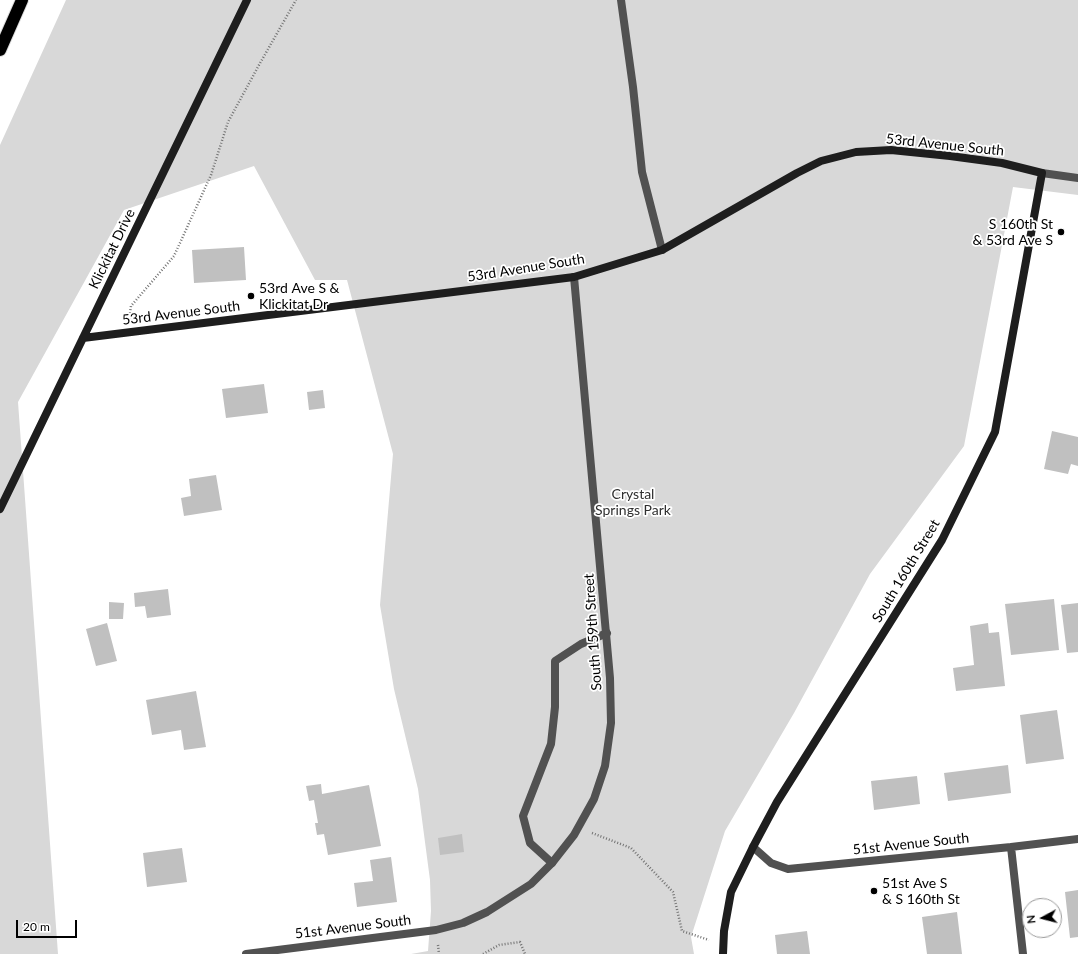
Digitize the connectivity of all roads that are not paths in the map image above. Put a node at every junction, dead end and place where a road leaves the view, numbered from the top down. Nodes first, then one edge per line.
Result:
1 (22, 0) edge
2 (247, 0) edge
3 (621, 0) edge
4 (0, 50) edge
5 (1042, 174) junction
6 (1078, 178) edge
7 (662, 250) junction
8 (574, 277) junction
9 (83, 338) junction
10 (0, 509) edge
11 (607, 633) junction
12 (1078, 839) edge
13 (753, 847) junction
14 (1011, 847) junction
15 (552, 864) junction
16 (463, 923) joint
17 (246, 954) edge
18 (723, 954) edge
19 (1024, 954) edge

1 - 4 highway
2 - 9 street, Klickitat Drive
3 - 7 street
5 - 6 street
5 - 7 street, 53rd Avenue South
5 - 13 street, South 160th Street
7 - 8 street, 53rd Avenue South
8 - 9 street, 53rd Avenue South
8 - 11 street, South 159th Street
9 - 10 street, Klickitat Drive
11 - 15 street, South 159th Street
11 - 15 street
12 - 14 street, 51st Avenue South
13 - 14 street, 51st Avenue South
13 - 18 street, South 160th Street
14 - 19 street
15 - 16 street, South 159th Street
16 - 17 street, 51st Avenue South

